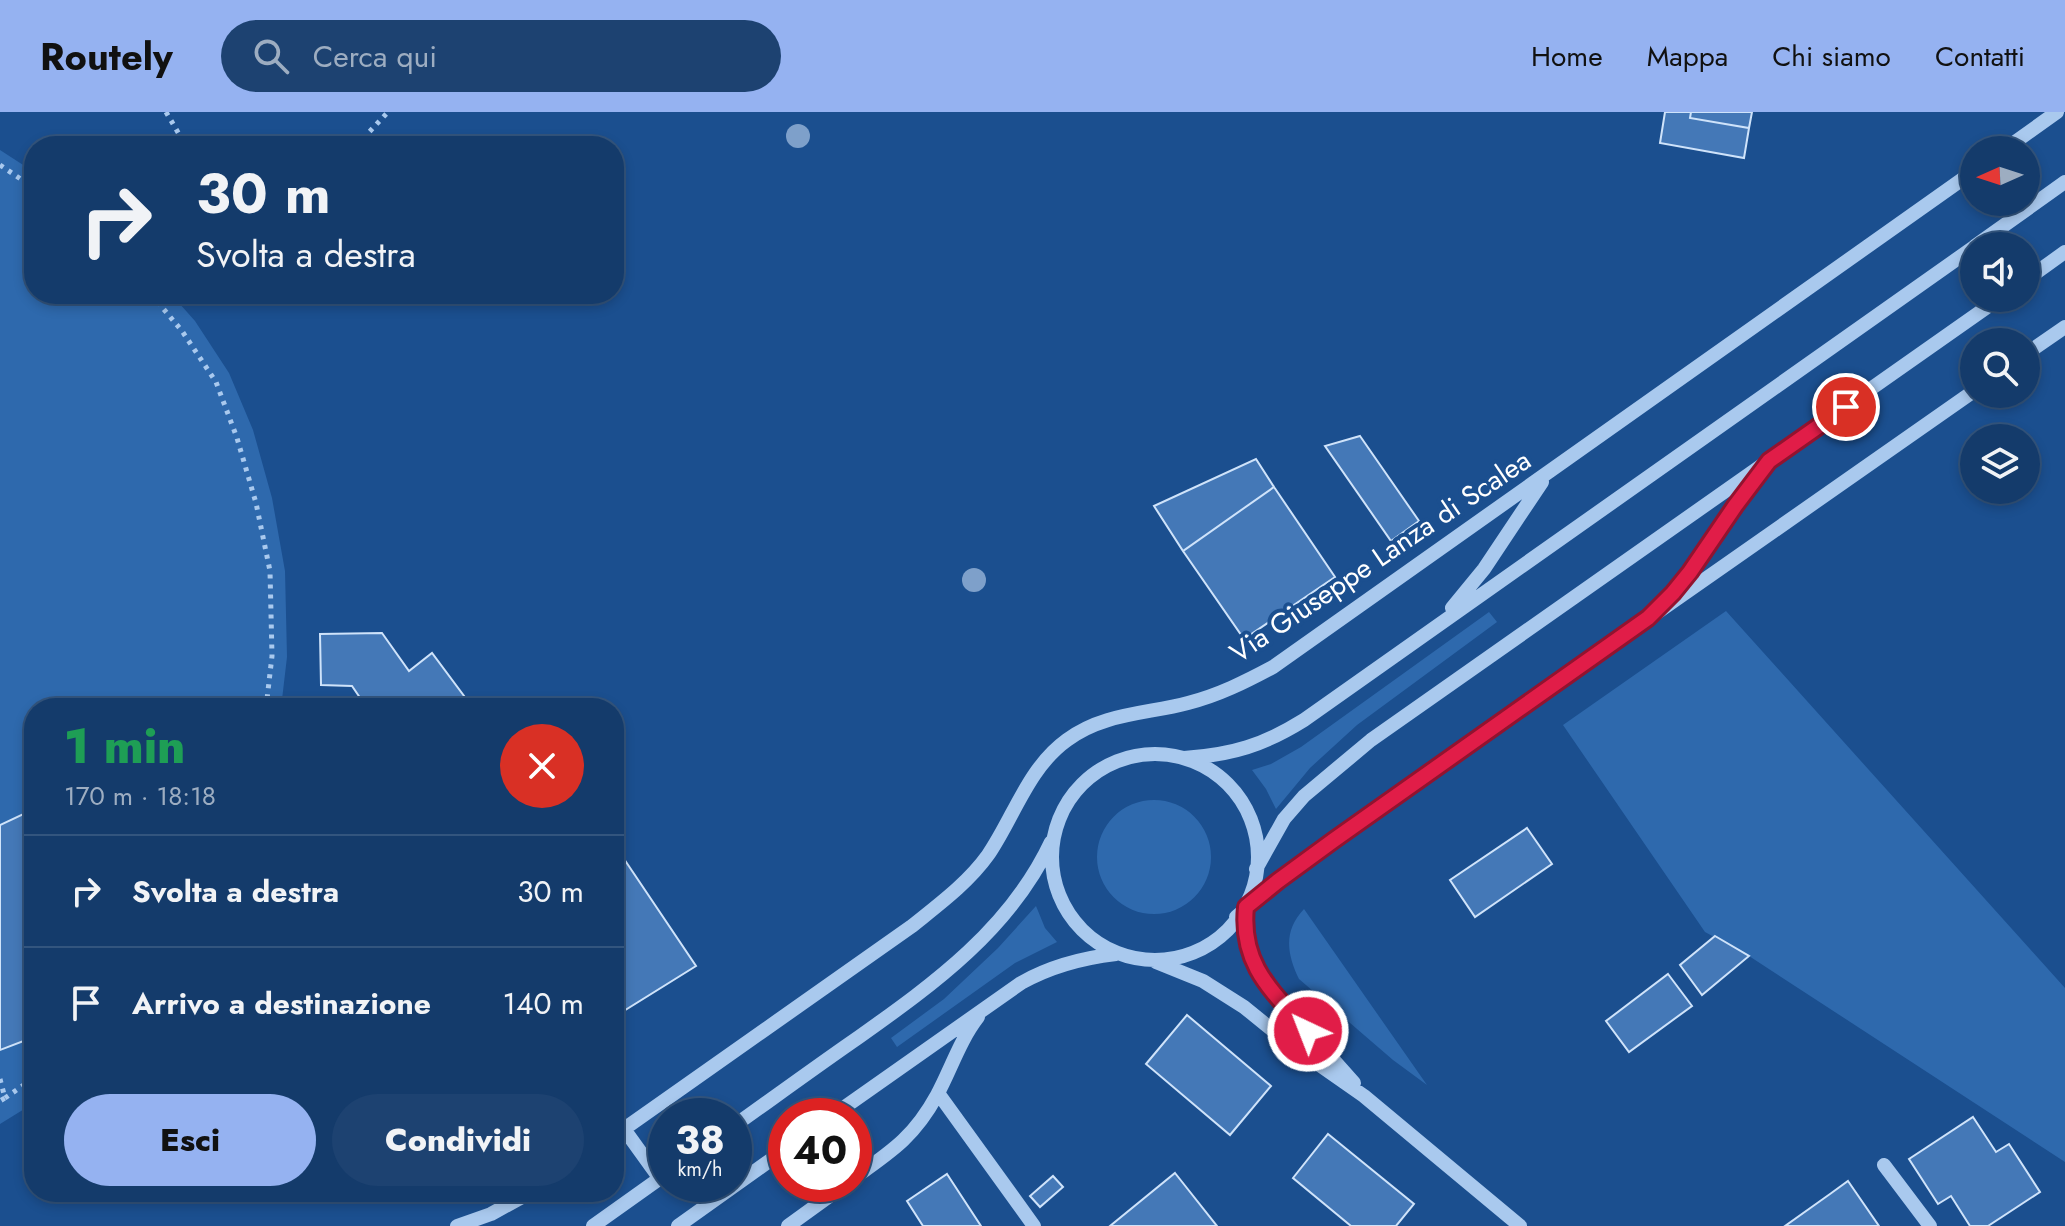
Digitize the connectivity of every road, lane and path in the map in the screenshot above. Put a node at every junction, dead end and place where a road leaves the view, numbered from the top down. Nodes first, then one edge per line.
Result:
1 (166, 112) edge
2 (388, 112) edge
3 (2057, 112) edge
4 (180, 136) edge
5 (365, 136) edge
6 (2024, 136) edge
7 (0, 165) edge
8 (24, 181) edge
9 (1960, 181) edge
10 (2065, 182) edge
11 (1994, 232) edge
12 (2065, 252) edge
13 (1960, 256) edge
14 (2040, 270) edge
15 (159, 304) edge
16 (1980, 312) edge
17 (2065, 327) edge
18 (2040, 344) edge
19 (1960, 401) edge
20 (1569, 458) junction
21 (1769, 461) junction
22 (1648, 618) junction
23 (1417, 639) junction
24 (267, 698) edge
25 (1184, 758) junction
26 (1055, 831) junction
27 (1256, 869) junction
28 (1244, 907) junction
29 (1116, 954) junction
30 (1149, 960) junction
31 (990, 1004) junction
32 (0, 1079) edge
33 (24, 1085) edge
34 (938, 1093) junction
35 (1364, 1096) junction
36 (857, 1098) edge
37 (2, 1099) edge
38 (752, 1113) edge
39 (624, 1128) edge
40 (624, 1137) edge
41 (648, 1161) edge
42 (768, 1162) edge
43 (872, 1165) edge
44 (1884, 1165) dead end
45 (648, 1187) edge
46 (513, 1202) edge
47 (821, 1202) edge
48 (457, 1226) edge
49 (593, 1226) edge
50 (678, 1226) edge
51 (788, 1226) edge
52 (1034, 1226) edge
53 (1520, 1226) edge
54 (1930, 1226) edge

1 - 4 path
2 - 5 path
3 - 6 street
7 - 8 path
9 - 20 street, Via Giuseppe Lanza di Scalea
10 - 11 street, Via Giuseppe Lanza di Scalea
12 - 14 street
13 - 23 street, Via Giuseppe Lanza di Scalea
15 - 24 path
16 - 21 street
17 - 18 street
19 - 22 street
20 - 23 street, Via Giuseppe Lanza di Scalea
20 - 39 street, Via Giuseppe Lanza di Scalea
21 - 22 street
21 - 27 street
22 - 28 street
23 - 25 street, Via Giuseppe Lanza di Scalea
25 - 26 street
25 - 27 street
26 - 29 street
26 - 38 street
27 - 28 street
28 - 30 street
28 - 35 street
29 - 30 street
29 - 31 street
30 - 35 street
31 - 34 street
31 - 36 street
32 - 37 path
33 - 37 path
34 - 43 street
34 - 52 street
35 - 53 street
40 - 41 street
42 - 50 street
44 - 54 street
45 - 49 street
46 - 48 street
47 - 51 street

